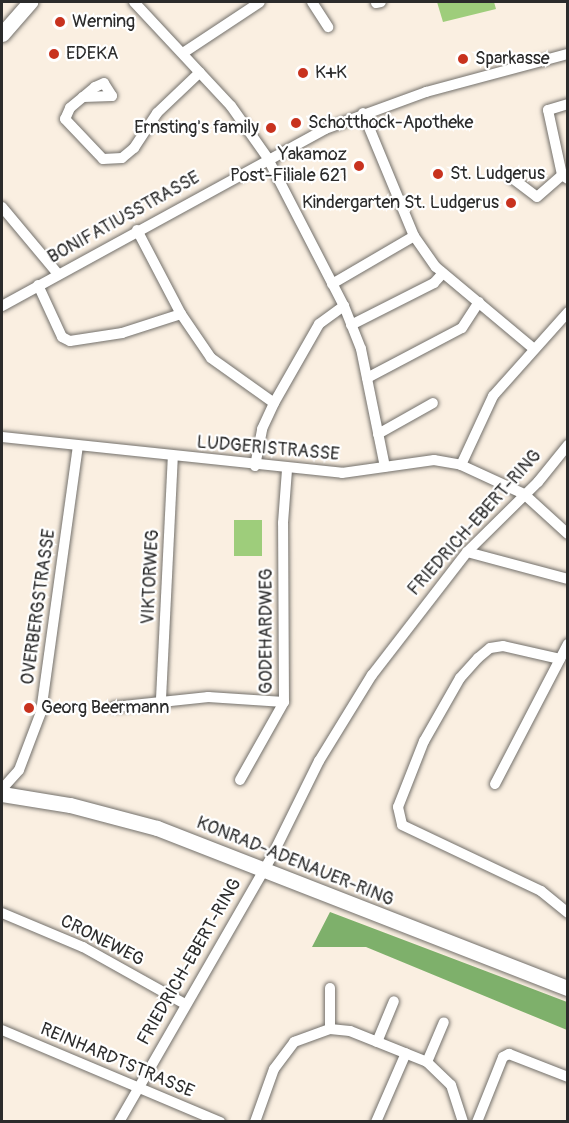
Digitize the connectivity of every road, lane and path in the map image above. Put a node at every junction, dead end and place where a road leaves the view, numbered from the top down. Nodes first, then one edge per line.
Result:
1 (30, 2) edge
2 (134, 2) edge
3 (260, 2) edge
4 (312, 2) edge
5 (328, 27) dead end
6 (2, 34) edge
7 (183, 53) junction
8 (567, 54) edge
9 (200, 72) junction
10 (83, 97) dead end
11 (567, 104) edge
12 (363, 113) junction
13 (267, 158) junction
14 (565, 177) edge
15 (512, 178) dead end
16 (2, 207) edge
17 (137, 230) junction
18 (414, 236) junction
19 (443, 273) junction
20 (58, 274) junction
21 (333, 284) junction
22 (38, 285) junction
23 (479, 302) junction
24 (2, 306) edge
25 (344, 306) junction
26 (567, 312) edge
27 (181, 314) junction
28 (351, 325) junction
29 (534, 349) junction
30 (367, 378) junction
31 (274, 403) junction
32 (432, 403) dead end
33 (378, 434) junction
34 (2, 436) edge
35 (567, 445) edge
36 (78, 446) junction
37 (173, 456) junction
38 (461, 465) junction
39 (255, 466) junction
40 (385, 467) junction
41 (287, 470) junction
42 (524, 494) junction
43 (567, 534) edge
44 (467, 552) junction
45 (567, 579) edge
46 (567, 644) edge
47 (560, 659) junction
48 (161, 699) junction
49 (284, 702) junction
50 (114, 707) dead end
51 (19, 770) junction
52 (240, 780) dead end
53 (495, 784) dead end
54 (4, 795) edge
55 (29, 798) junction
56 (263, 870) junction
57 (2, 913) edge
58 (567, 913) edge
59 (330, 988) dead end
60 (567, 988) edge
61 (394, 1001) dead end
62 (185, 1004) junction
63 (444, 1022) dead end
64 (330, 1029) junction
65 (2, 1030) edge
66 (377, 1042) junction
67 (406, 1053) junction
68 (427, 1062) junction
69 (567, 1077) edge
70 (139, 1087) junction
71 (119, 1122) edge
72 (220, 1122) edge
73 (255, 1122) edge
74 (376, 1122) edge
75 (463, 1122) edge
76 (477, 1122) edge

1 - 6 main road
2 - 7 street
3 - 7 street
4 - 5 street
7 - 9 street
8 - 12 street, BONIFATIUSSTRASSE
9 - 10 street
9 - 13 street
11 - 14 street
12 - 13 street, BONIFATIUSSTRASSE
12 - 18 street
13 - 17 street, BONIFATIUSSTRASSE
13 - 21 street
14 - 15 street
16 - 20 street
17 - 20 street, BONIFATIUSSTRASSE
17 - 27 street
18 - 19 street
18 - 21 street
19 - 23 street
19 - 28 street
20 - 22 street, BONIFATIUSSTRASSE
21 - 25 street
22 - 24 street, BONIFATIUSSTRASSE
22 - 27 street
23 - 29 street
23 - 30 street
25 - 28 street
25 - 31 street
26 - 29 street
27 - 31 street
28 - 30 street
29 - 38 street
30 - 33 street
31 - 39 street
32 - 33 street
33 - 40 street
34 - 36 street, LUDGERISTRASSE
35 - 42 street, FRIEDRICH-EBERT-RING
36 - 37 street, LUDGERISTRASSE
36 - 51 street, OVERBERGSTRASSE
37 - 39 street, LUDGERISTRASSE
37 - 48 street, VIKTORWEG
38 - 40 street, LUDGERISTRASSE
38 - 42 street, LUDGERISTRASSE
39 - 41 street, LUDGERISTRASSE
40 - 41 street, LUDGERISTRASSE
41 - 49 street, GODEHARDWEG
42 - 43 street, LUDGERISTRASSE
42 - 44 street, FRIEDRICH-EBERT-RING
44 - 45 street
44 - 56 street, FRIEDRICH-EBERT-RING
46 - 47 street
47 - 53 street
47 - 58 street
48 - 49 street
48 - 50 street
49 - 52 street, GODEHARDWEG
51 - 54 street, OVERBERGSTRASSE
51 - 55 street
54 - 55 main road, KONRAD-ADENAUER-RING
55 - 56 main road, KONRAD-ADENAUER-RING
56 - 60 main road, KONRAD-ADENAUER-RING
56 - 62 street, FRIEDRICH-EBERT-RING
57 - 62 street, CRONEWEG
59 - 64 street
61 - 66 street
62 - 70 street, FRIEDRICH-EBERT-RING
63 - 68 street
64 - 66 street
64 - 73 street
65 - 70 street, REINHARDTSTRASSE
66 - 67 street
67 - 68 street
67 - 74 street
68 - 75 street
69 - 76 street
70 - 71 street, FRIEDRICH-EBERT-RING
70 - 72 street, REINHARDTSTRASSE

